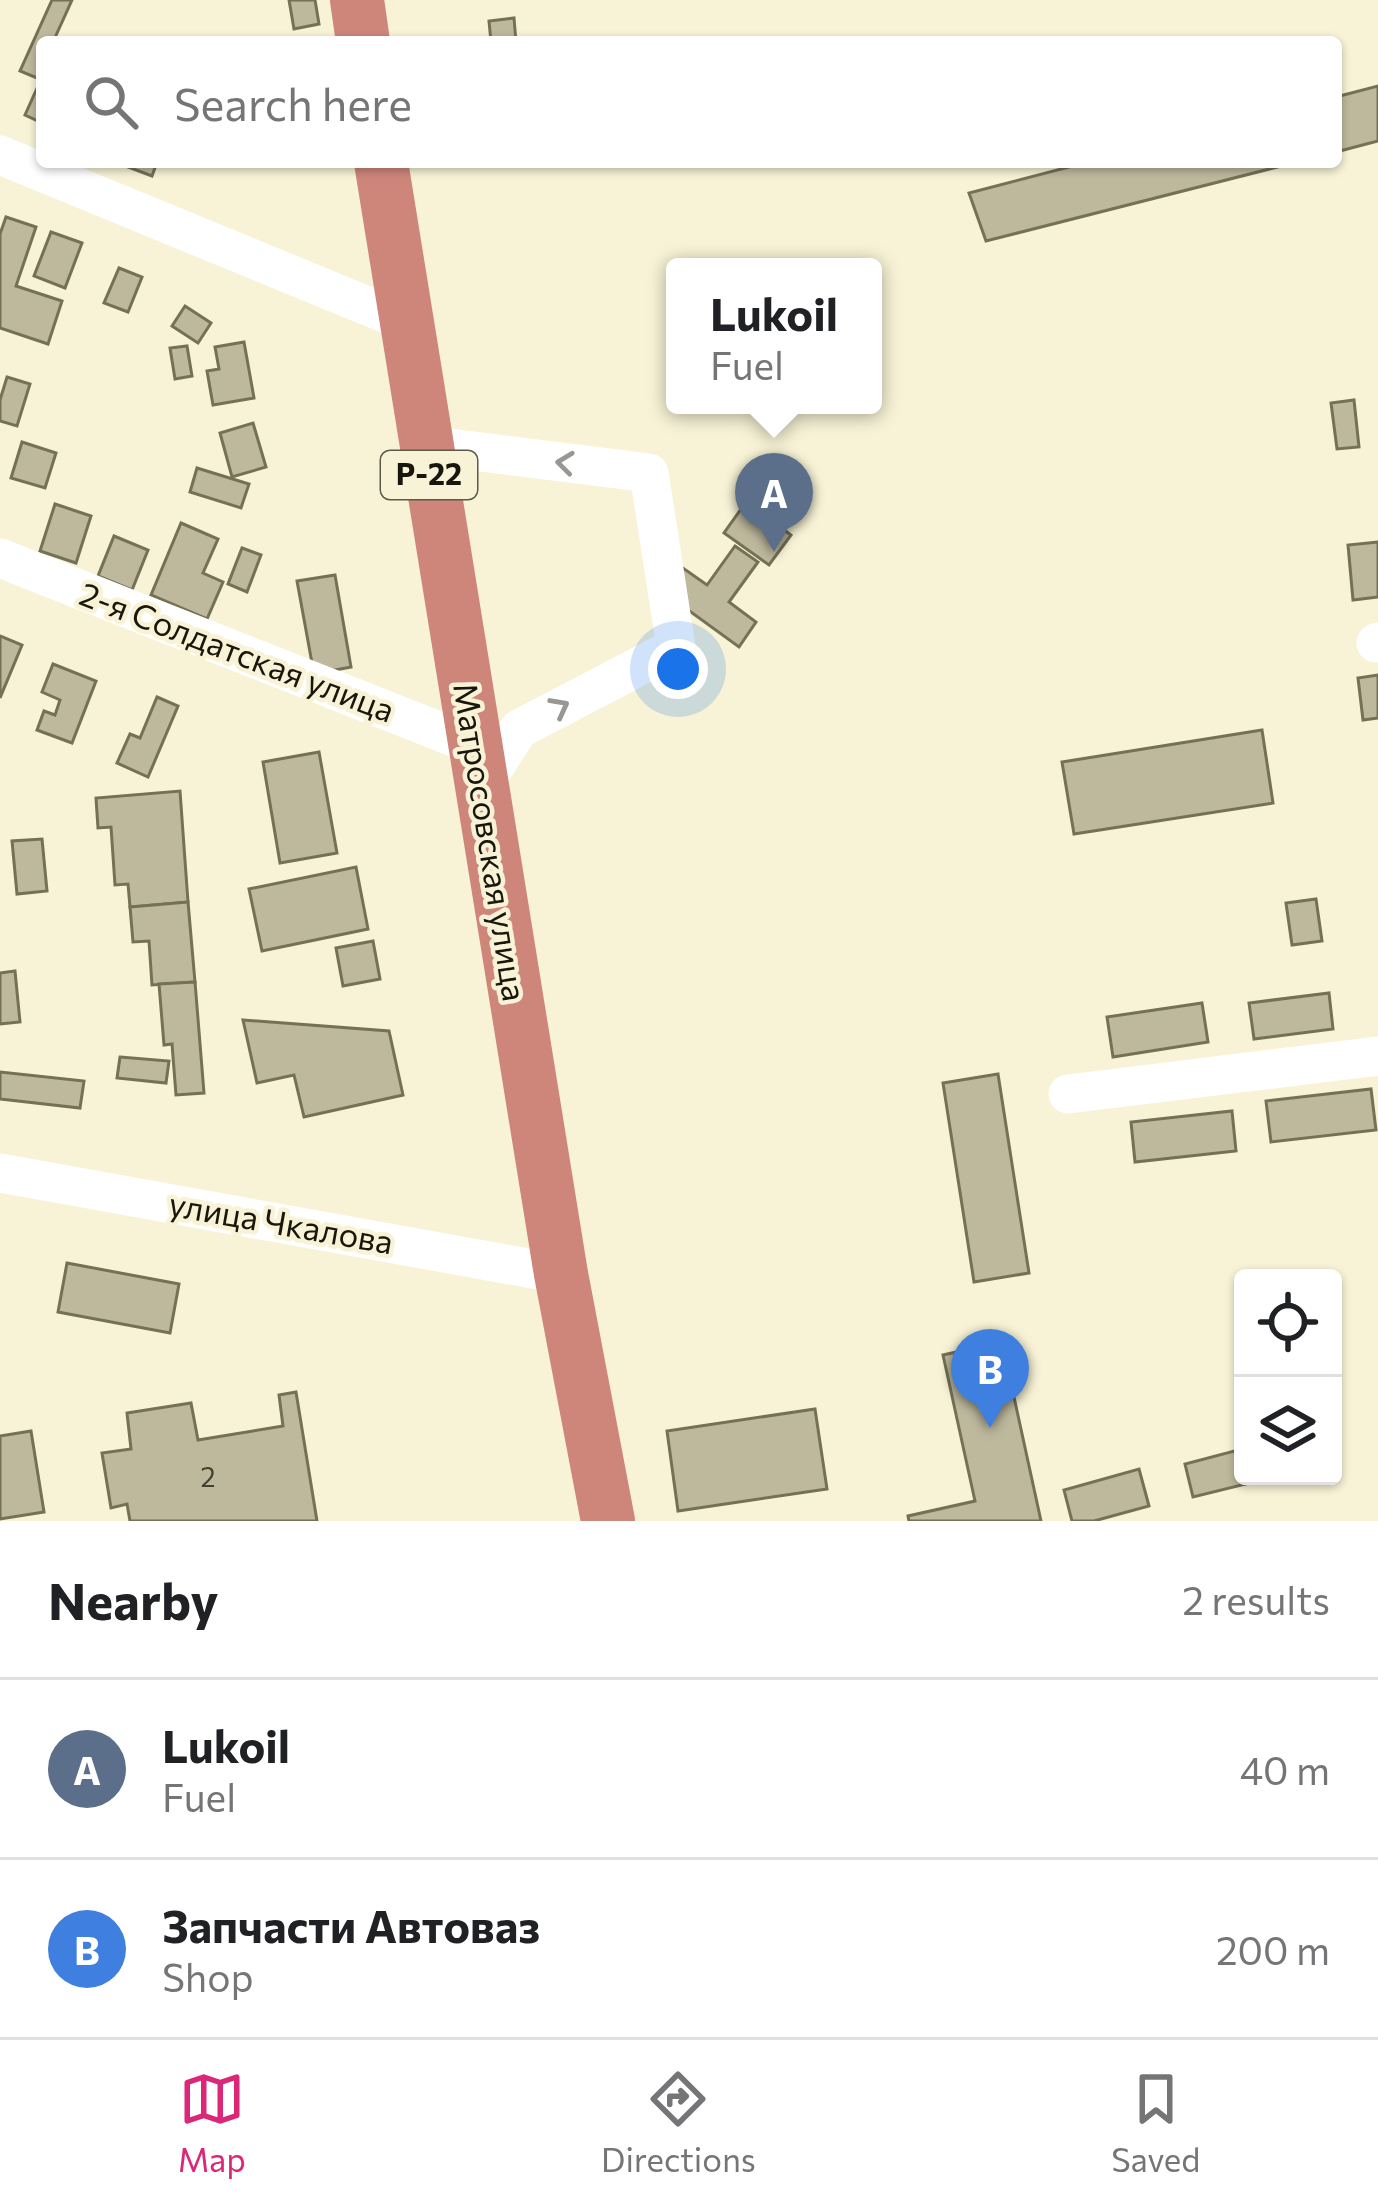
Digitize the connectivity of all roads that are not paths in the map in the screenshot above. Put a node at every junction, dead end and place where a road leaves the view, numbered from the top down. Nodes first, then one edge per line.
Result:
1 (357, 0) edge
2 (362, 36) edge
3 (0, 155) edge
4 (382, 168) edge
5 (404, 321) junction
6 (424, 446) junction
7 (0, 559) edge
8 (478, 767) junction
9 (1378, 1056) edge
10 (1069, 1094) dead end
11 (0, 1173) edge
12 (561, 1274) junction
13 (608, 1521) edge

1 - 2 highway
3 - 5 street
4 - 5 highway, Матросовская улица / Р-22
5 - 6 highway, Матросовская улица / Р-22
6 - 8 highway, Матросовская улица / Р-22
8 -> 6 street
7 - 8 street, 2-я Солдатская улица
8 - 12 highway, Матросовская улица / Р-22
9 - 10 street
11 - 12 street, улица Чкалова
12 - 13 highway, Матросовская улица / Р-22

